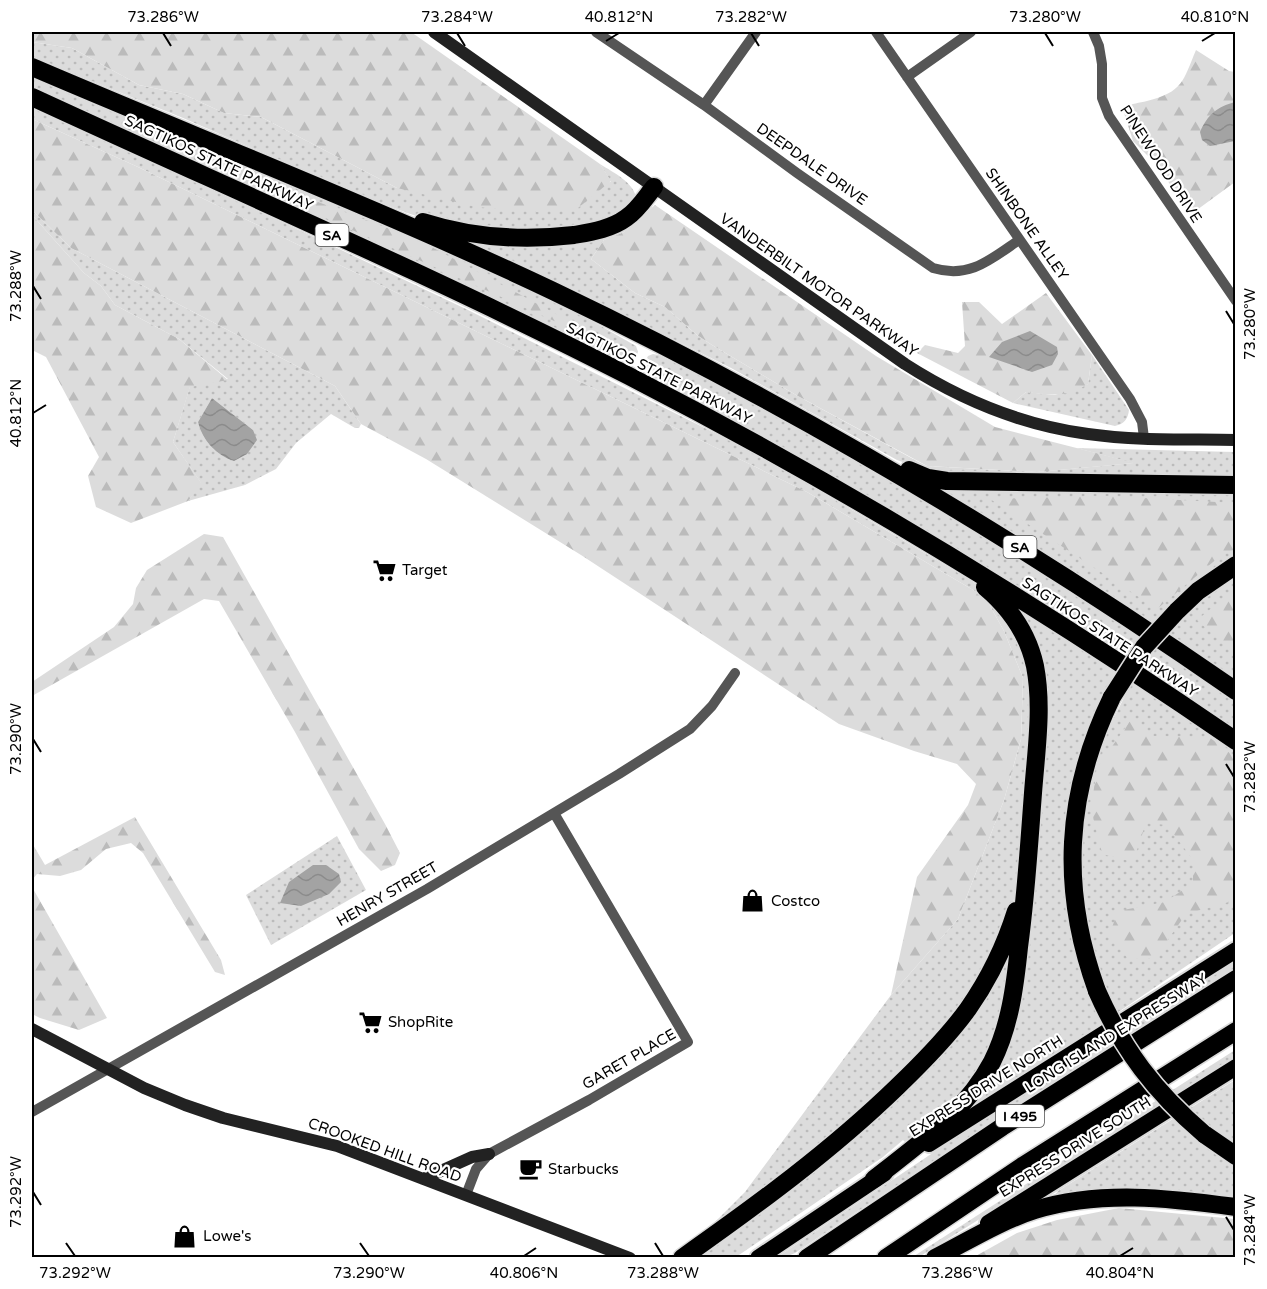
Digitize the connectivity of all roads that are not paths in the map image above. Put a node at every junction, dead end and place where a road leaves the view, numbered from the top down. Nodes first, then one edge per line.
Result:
1 (434, 32) edge
2 (598, 32) edge
3 (756, 32) edge
4 (876, 32) edge
5 (971, 32) edge
6 (1093, 32) edge
7 (32, 67) edge
8 (907, 77) junction
9 (32, 97) edge
10 (704, 105) junction
11 (288, 176) junction
12 (654, 187) junction
13 (1019, 240) junction
14 (1236, 301) edge
15 (796, 416) junction
16 (1144, 438) junction
17 (1236, 440) edge
18 (1236, 485) edge
19 (946, 553) junction
20 (1236, 565) edge
21 (735, 673) dead end
22 (1236, 691) edge
23 (1236, 741) edge
24 (554, 813) junction
25 (1028, 869) junction
26 (1236, 950) edge
27 (1236, 979) edge
28 (32, 1029) edge
29 (1236, 1032) edge
30 (1236, 1067) edge
31 (107, 1069) junction
32 (32, 1112) edge
33 (489, 1154) junction
34 (1236, 1156) edge
35 (423, 1179) junction
36 (874, 1179) junction
37 (465, 1195) junction
38 (1169, 1200) junction
39 (1236, 1207) edge
40 (1236, 1214) edge
41 (616, 1254) edge
42 (630, 1257) edge
43 (682, 1257) edge
44 (758, 1257) edge
45 (807, 1257) edge
46 (886, 1257) edge
47 (935, 1257) edge

1 - 12 main road, VANDERBILT MOTOR PARKWAY
2 - 10 street, DEEPDALE DRIVE
3 - 10 street
4 - 8 street, SHINBONE ALLEY
5 - 8 street
6 - 14 street, PINEWOOD DRIVE
7 - 11 highway, SAGTIKOS STATE PARKWAY / SA
8 - 13 street, SHINBONE ALLEY
9 - 19 highway, SAGTIKOS STATE PARKWAY / SA
10 - 13 street, DEEPDALE DRIVE
11 - 12 highway
11 - 15 highway, SAGTIKOS STATE PARKWAY / SA
12 - 16 main road, VANDERBILT MOTOR PARKWAY
13 - 16 street, SHINBONE ALLEY
15 - 18 highway
15 - 22 highway, SAGTIKOS STATE PARKWAY / SA
16 - 17 main road, VANDERBILT MOTOR PARKWAY
19 - 23 highway, SAGTIKOS STATE PARKWAY / SA
19 - 25 highway
20 - 34 highway, bridge
21 - 24 street, HENRY STREET
24 - 31 street, HENRY STREET
24 - 33 street, GARET PLACE
25 - 36 highway
25 - 43 highway
26 - 36 highway, EXPRESS DRIVE NORTH
27 - 45 highway, LONG ISLAND EXPRESSWAY / I 495
28 - 31 main road, CROOKED HILL ROAD
29 - 46 highway, I 495
30 - 47 highway, EXPRESS DRIVE SOUTH
31 - 32 street, HENRY STREET
31 - 35 main road, CROOKED HILL ROAD
33 - 35 main road
33 - 37 street, GARET PLACE
35 - 37 main road, CROOKED HILL ROAD
36 - 44 highway, EXPRESS DRIVE NORTH
37 - 41 main road, CROOKED HILL ROAD
38 - 39 highway
38 - 40 highway
38 - 47 highway
41 - 42 main road, CROOKED HILL ROAD

